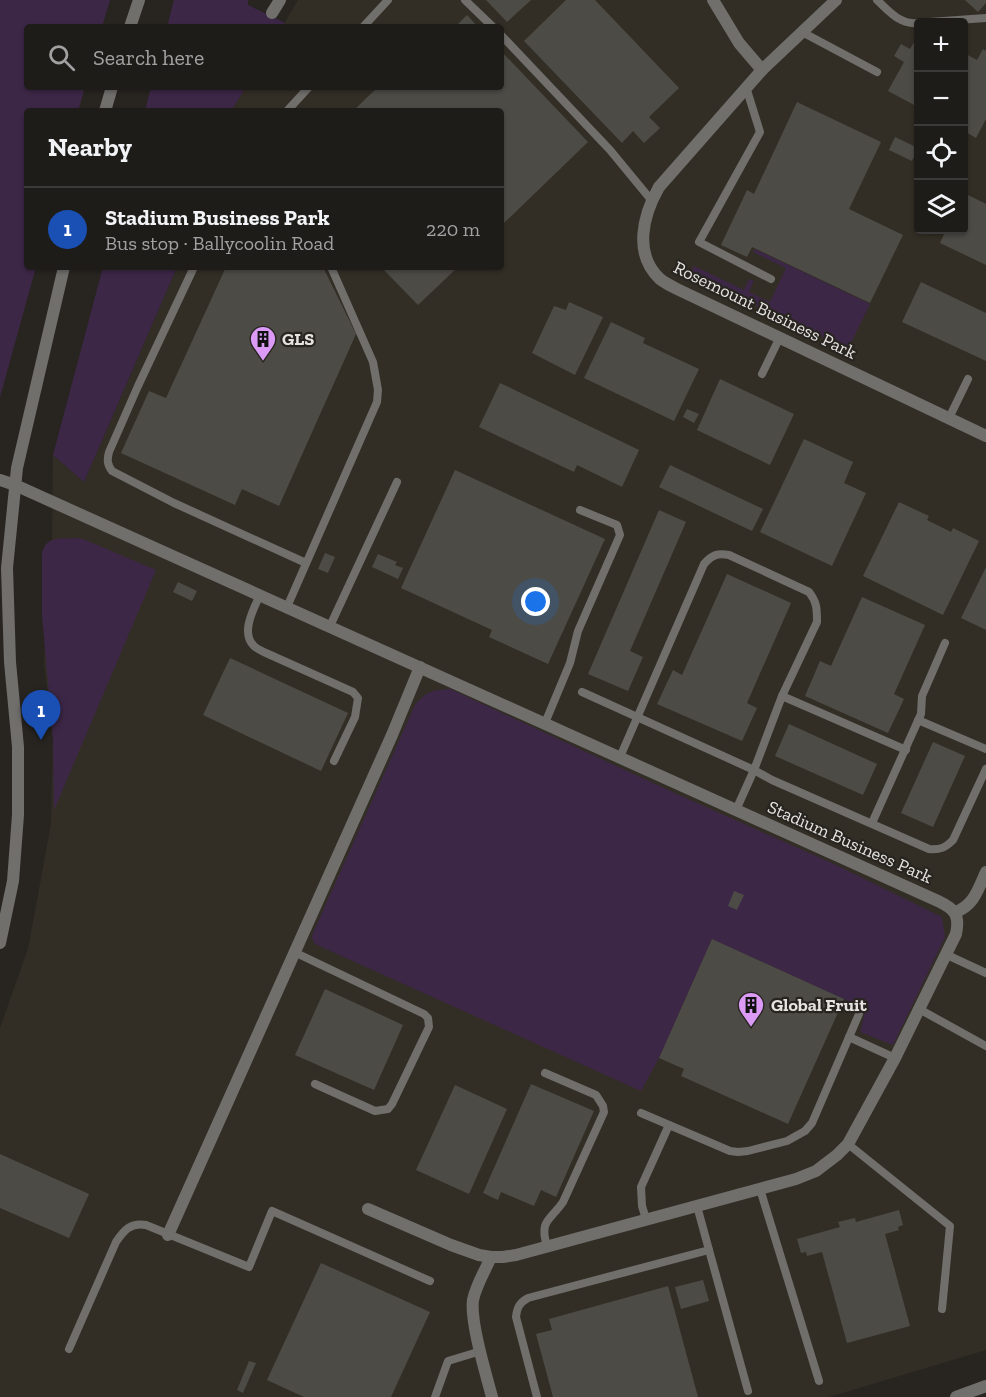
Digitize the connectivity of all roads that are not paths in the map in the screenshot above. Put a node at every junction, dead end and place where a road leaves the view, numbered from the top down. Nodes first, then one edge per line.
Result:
1 (139, 0) edge
2 (280, 0) edge
3 (388, 0) edge
4 (465, 0) edge
5 (713, 0) edge
6 (836, 0) edge
7 (877, 0) edge
8 (272, 13) dead end
9 (986, 18) edge
10 (968, 19) edge
11 (131, 24) edge
12 (366, 24) edge
13 (490, 24) edge
14 (914, 24) edge
15 (802, 32) junction
16 (504, 38) edge
17 (762, 70) junction
18 (877, 72) dead end
19 (747, 87) junction
20 (111, 90) edge
21 (306, 90) edge
22 (106, 108) edge
23 (290, 108) edge
24 (652, 201) junction
25 (63, 270) edge
26 (193, 270) edge
27 (332, 270) edge
28 (771, 279) dead end
29 (779, 339) junction
30 (762, 374) dead end
31 (968, 379) dead end
32 (949, 418) junction
33 (986, 436) edge
34 (0, 480) edge
35 (397, 482) dead end
36 (15, 484) junction
37 (580, 510) dead end
38 (306, 562) junction
39 (260, 595) junction
40 (286, 607) junction
41 (330, 626) junction
42 (945, 643) dead end
43 (420, 667) junction
44 (582, 692) dead end
45 (782, 696) junction
46 (637, 717) junction
47 (918, 720) junction
48 (545, 723) junction
49 (986, 749) edge
50 (906, 750) junction
51 (620, 757) junction
52 (334, 761) dead end
53 (986, 769) edge
54 (754, 770) junction
55 (736, 810) junction
56 (872, 823) junction
57 (986, 872) edge
58 (955, 912) junction
59 (0, 943) edge
60 (294, 952) junction
61 (945, 954) junction
62 (986, 973) edge
63 (919, 1009) junction
64 (859, 1014) dead end
65 (849, 1037) junction
66 (986, 1046) edge
67 (895, 1058) junction
68 (546, 1073) dead end
69 (315, 1084) dead end
70 (641, 1113) dead end
71 (669, 1125) junction
72 (848, 1144) junction
73 (760, 1189) junction
74 (697, 1206) junction
75 (368, 1209) dead end
76 (646, 1220) junction
77 (168, 1235) junction
78 (547, 1246) junction
79 (709, 1250) junction
80 (491, 1257) junction
81 (430, 1281) dead end
82 (942, 1309) dead end
83 (69, 1349) dead end
84 (481, 1351) junction
85 (819, 1381) dead end
86 (986, 1386) edge
87 (748, 1391) dead end
88 (435, 1397) edge
89 (492, 1397) edge
90 (537, 1397) edge
91 (956, 1397) edge

1 - 11 street
2 - 8 street
3 - 12 lane
4 - 13 lane
5 - 17 street
6 - 15 street, Rosemount Business Park
7 - 14 lane
9 - 10 lane
15 - 17 street, Rosemount Business Park
15 - 18 lane
16 - 24 lane
17 - 19 street, Rosemount Business Park
19 - 24 street, Rosemount Business Park
19 - 28 lane
20 - 22 street
21 - 23 lane
24 - 29 street, Rosemount Business Park
25 - 36 street
26 - 38 lane
27 - 38 lane
29 - 30 lane
29 - 32 street, Rosemount Business Park
31 - 32 lane
32 - 33 street, Rosemount Business Park
34 - 36 street, Stadium Business Park
35 - 41 lane
36 - 39 street, Stadium Business Park
36 - 59 street
37 - 48 lane
38 - 40 lane
39 - 40 street, Stadium Business Park
39 - 52 lane
40 - 41 street, Stadium Business Park
41 - 43 street, Stadium Business Park
42 - 47 lane
43 - 48 street, Stadium Business Park
43 - 60 street
44 - 46 lane
45 - 46 lane
45 - 50 lane
45 - 54 lane
46 - 51 lane
46 - 54 lane
47 - 49 lane
47 - 50 lane
48 - 51 street, Stadium Business Park
50 - 56 lane
51 - 55 street, Stadium Business Park
53 - 56 lane
54 - 55 lane
54 - 56 lane
55 - 58 street, Stadium Business Park
57 - 58 street
58 - 61 street
60 - 69 lane
60 - 77 street
61 - 62 lane
61 - 63 street
63 - 66 lane
63 - 67 street
64 - 65 lane
65 - 67 lane
65 - 71 lane
67 - 72 street
68 - 78 lane
70 - 71 lane
71 - 76 lane
72 - 73 street
72 - 82 lane
73 - 74 street
73 - 85 lane
74 - 76 street
74 - 79 lane
75 - 80 street
76 - 78 street
77 - 81 lane
77 - 83 lane
78 - 80 street
79 - 87 lane
79 - 90 lane
80 - 84 street
84 - 88 lane
84 - 89 street
86 - 91 street

